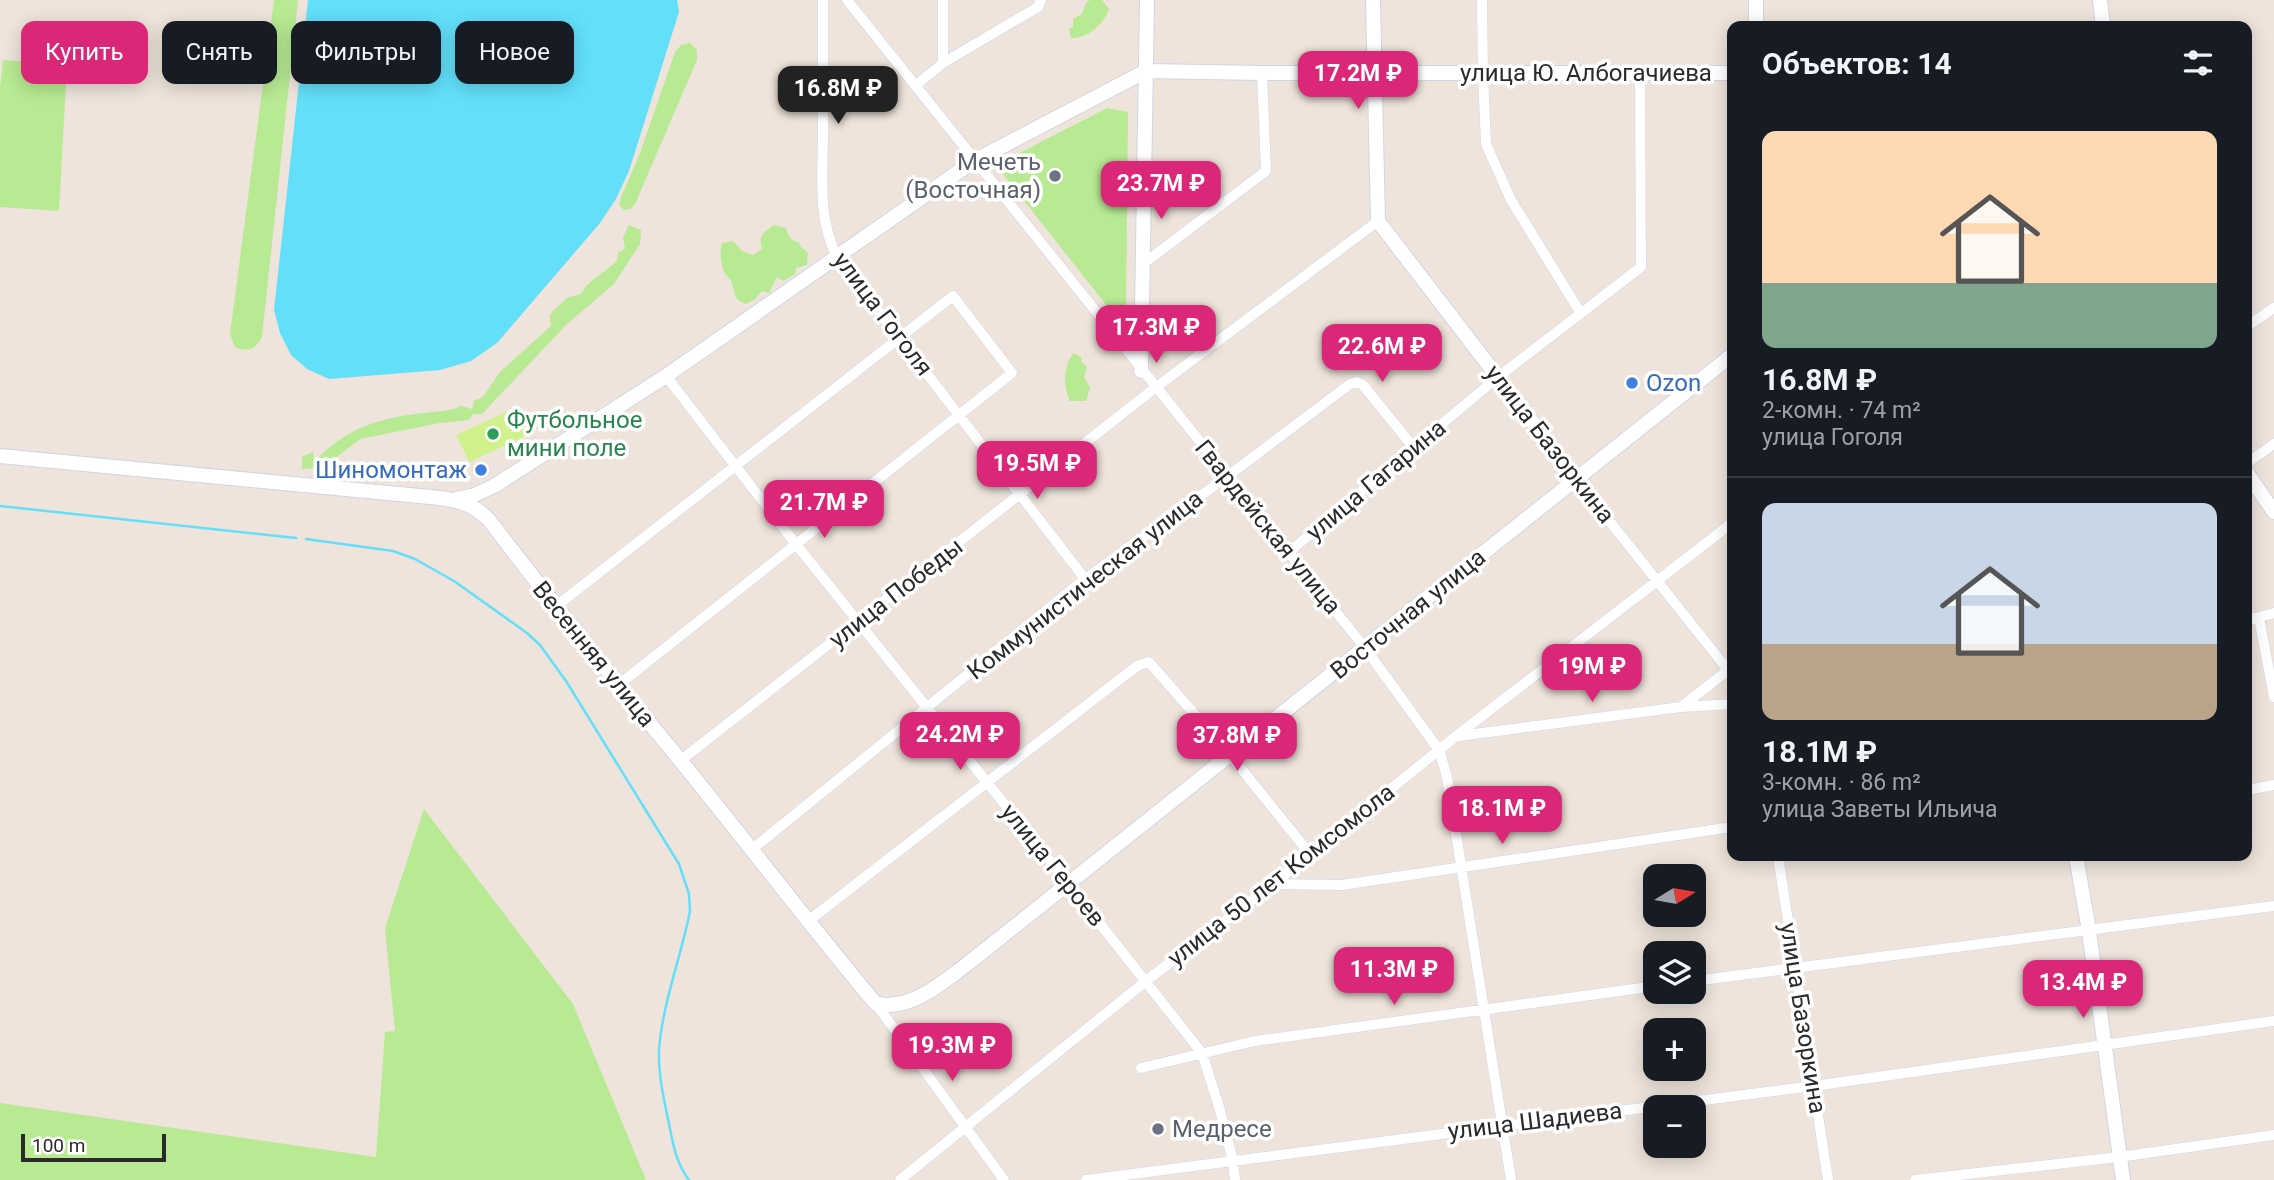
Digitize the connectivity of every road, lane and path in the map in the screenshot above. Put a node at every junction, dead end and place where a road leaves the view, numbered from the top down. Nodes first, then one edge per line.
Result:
1 (823, 0) edge
2 (846, 0) edge
3 (943, 0) edge
4 (1041, 0) edge
5 (1147, 0) edge
6 (1373, 0) edge
7 (1482, 0) edge
8 (1756, 0) edge
9 (2100, 0) edge
10 (1756, 21) edge
11 (2102, 21) edge
12 (943, 63) junction
13 (1146, 71) junction
14 (1262, 73) junction
15 (1727, 73) edge
16 (1374, 74) junction
17 (1483, 74) junction
18 (1640, 74) junction
19 (915, 86) junction
20 (974, 161) junction
21 (1378, 221) junction
22 (837, 257) junction
23 (1143, 264) junction
24 (2274, 308) edge
25 (1580, 312) junction
26 (2252, 323) edge
27 (899, 338) junction
28 (1727, 359) edge
29 (1142, 370) junction
30 (666, 376) junction
31 (1498, 377) junction
32 (1155, 388) junction
33 (960, 415) junction
34 (2274, 444) edge
35 (1414, 448) junction
36 (0, 456) edge
37 (2252, 459) edge
38 (736, 465) junction
39 (1228, 476) junction
40 (1576, 479) junction
41 (2252, 480) edge
42 (1021, 495) junction
43 (451, 499) junction
44 (2274, 512) edge
45 (1727, 527) edge
46 (795, 543) junction
47 (1289, 552) junction
48 (1085, 579) junction
49 (1659, 582) junction
50 (555, 607) junction
51 (2274, 613) edge
52 (2259, 618) junction
53 (2252, 619) edge
54 (858, 623) junction
55 (1365, 648) junction
56 (1727, 665) edge
57 (1727, 673) edge
58 (617, 685) junction
59 (2274, 697) edge
60 (1727, 704) edge
61 (927, 708) junction
62 (1681, 708) junction
63 (1455, 737) junction
64 (1439, 750) junction
65 (1231, 756) junction
66 (680, 761) junction
67 (988, 783) junction
68 (2274, 785) edge
69 (2252, 789) edge
70 (1727, 828) edge
71 (750, 850) junction
72 (1310, 854) junction
73 (1779, 861) edge
74 (2077, 861) edge
75 (1460, 867) junction
76 (1068, 882) junction
77 (1273, 884) junction
78 (2274, 906) edge
79 (807, 922) junction
80 (2088, 931) junction
81 (1795, 967) junction
82 (1706, 979) edge
83 (1146, 981) junction
84 (1643, 988) edge
85 (876, 1004) junction
86 (1483, 1010) junction
87 (2274, 1021) edge
88 (2104, 1045) junction
89 (1202, 1053) junction
90 (1141, 1068) dead end
91 (1813, 1086) junction
92 (1504, 1125) junction
93 (966, 1128) junction
94 (2274, 1135) edge
95 (2119, 1157) junction
96 (1233, 1161) junction
97 (900, 1180) edge
98 (1004, 1180) edge
99 (1086, 1180) edge
100 (1235, 1180) edge
101 (1511, 1180) edge
102 (1828, 1180) edge
103 (1915, 1180) edge
104 (2123, 1180) edge

1 - 22 street, улица Гоголя
2 - 19 street, Гвардейская улица
3 - 12 street
4 - 12 street
5 - 13 street
6 - 16 street
7 - 17 street
8 - 10 street
9 - 11 street
12 - 19 street
13 - 14 street, улица Ю. Албогачиева
13 - 20 street
13 - 23 street
14 - 16 street, улица Ю. Албогачиева
14 - 23 street
15 - 18 street, улица Ю. Албогачиева
16 - 17 street, улица Ю. Албогачиева
16 - 21 street
17 - 18 street, улица Ю. Албогачиева
17 - 25 street
18 - 25 street, улица Гагарина
19 - 20 street, Гвардейская улица
20 - 22 street
20 - 29 street, Гвардейская улица
21 - 31 street, улица Базоркина
21 - 32 street, улица Победы
22 - 27 street, улица Гоголя
22 - 30 street
23 - 29 street
24 - 26 street
25 - 31 street, улица Гагарина
27 - 33 street, улица Гоголя
27 - 33 street
27 - 38 street
28 - 40 street, Восточная улица
29 - 32 street, Гвардейская улица
30 - 38 street, улица Героев
30 - 43 street
31 - 35 street, улица Гагарина
31 - 40 street, улица Базоркина
32 - 39 street, Гвардейская улица
32 - 42 street, улица Победы
33 - 42 street, улица Гоголя
33 - 46 street
34 - 37 street
35 - 39 street, Коммунистическая улица
35 - 47 street, улица Гагарина
36 - 43 street, Весенняя улица
38 - 46 street, улица Героев
38 - 50 street
39 - 47 street, Гвардейская улица
39 - 48 street, Коммунистическая улица
40 - 49 street, улица Базоркина
40 - 55 street, Восточная улица
41 - 44 street
42 - 48 street, улица Гоголя
42 - 54 street, улица Победы
43 - 50 street, Весенняя улица
45 - 49 street, улица 50 лет Комсомола
46 - 54 street, улица Героев
46 - 58 street
47 - 55 street, Гвардейская улица
48 - 61 street, Коммунистическая улица
49 - 56 street, улица Базоркина
49 - 63 street, улица 50 лет Комсомола
50 - 58 street, Весенняя улица
51 - 52 street
52 - 53 street
52 - 59 street
54 - 61 street, улица Героев
54 - 66 street, улица Победы
55 - 64 street, Гвардейская улица
55 - 65 street, Восточная улица
57 - 62 street
58 - 66 street, Весенняя улица
60 - 62 street
61 - 67 street, улица Героев
61 - 71 street, Коммунистическая улица
62 - 63 street
63 - 64 street, улица 50 лет Комсомола
64 - 72 street, улица 50 лет Комсомола
64 - 75 street, Гвардейская улица
65 - 67 street
65 - 72 street
65 - 76 street, Восточная улица
66 - 71 street, Весенняя улица
67 - 76 street, улица Героев
67 - 79 street
68 - 69 street
70 - 75 street
71 - 79 street, Весенняя улица
72 - 77 street, улица 50 лет Комсомола
73 - 81 street, улица Базоркина
74 - 80 street
75 - 77 street
75 - 86 street, Гвардейская улица
76 - 83 street, улица Героев
76 - 85 street, Восточная улица
77 - 83 street, улица 50 лет Комсомола
78 - 80 street
79 - 85 street, Весенняя улица
80 - 81 street
80 - 88 street
81 - 82 street
81 - 91 street, улица Базоркина
83 - 89 street, улица Героев
83 - 93 street, улица 50 лет Комсомола
84 - 86 street
85 - 93 street, Весенняя улица
86 - 89 street
86 - 92 street, Гвардейская улица
87 - 88 street, улица Шадиева
88 - 91 street, улица Шадиева
88 - 95 street
89 - 90 street
89 - 96 street, улица Героев
91 - 92 street, улица Шадиева
91 - 102 street, улица Базоркина
92 - 96 street, улица Шадиева
92 - 101 street, Гвардейская улица
93 - 97 street, улица 50 лет Комсомола
93 - 98 street, Весенняя улица
94 - 95 street
95 - 103 street
95 - 104 street
96 - 99 street, улица Шадиева
96 - 100 street, улица Героев

